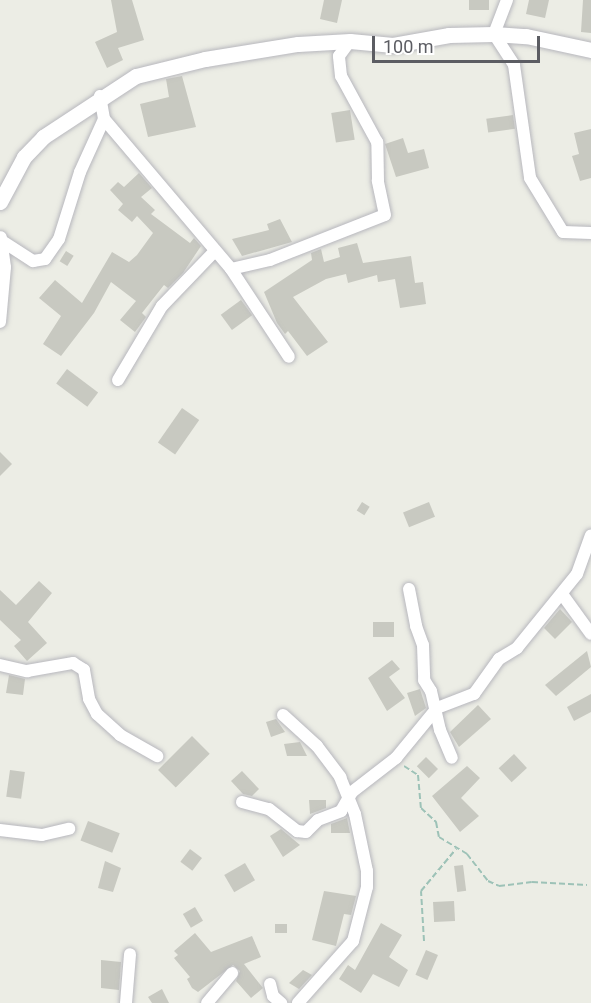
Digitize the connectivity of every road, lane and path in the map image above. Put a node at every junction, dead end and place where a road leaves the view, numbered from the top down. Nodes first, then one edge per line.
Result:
1 (507, 0) edge
2 (494, 34) junction
3 (350, 41) junction
4 (591, 51) edge
5 (100, 96) junction
6 (104, 119) junction
7 (0, 202) edge
8 (591, 233) edge
9 (1, 237) edge
10 (213, 253) junction
11 (231, 270) junction
12 (0, 322) edge
13 (289, 357) dead end
14 (118, 380) dead end
15 (591, 536) edge
16 (410, 589) dead end
17 (562, 594) junction
18 (591, 634) edge
19 (0, 665) edge
20 (437, 708) junction
21 (282, 715) dead end
22 (157, 756) dead end
23 (452, 758) dead end
24 (394, 760) junction
25 (348, 798) junction
26 (242, 802) dead end
27 (69, 829) dead end
28 (0, 830) edge
29 (456, 849) junction
30 (587, 885) dead end
31 (424, 942) dead end
32 (130, 954) dead end
33 (232, 973) dead end
34 (270, 984) dead end
35 (126, 1003) edge
36 (207, 1003) edge
37 (281, 1003) edge
38 (298, 1003) edge

1 - 2 street
2 - 3 street
2 - 4 street
2 - 8 street
3 - 5 street
3 - 11 street
5 - 6 street
5 - 7 street
6 - 9 street
6 - 10 street
9 - 12 street
10 - 11 street
10 - 14 street
11 - 13 street
15 - 17 street
16 - 20 street
17 - 18 street
17 - 20 street
19 - 22 street
20 - 23 street
20 - 24 street
21 - 25 street
24 - 25 street
24 - 29 path
25 - 26 street
25 - 38 street
27 - 28 street
29 - 30 path
29 - 31 path
32 - 35 street
33 - 36 street
34 - 37 street

